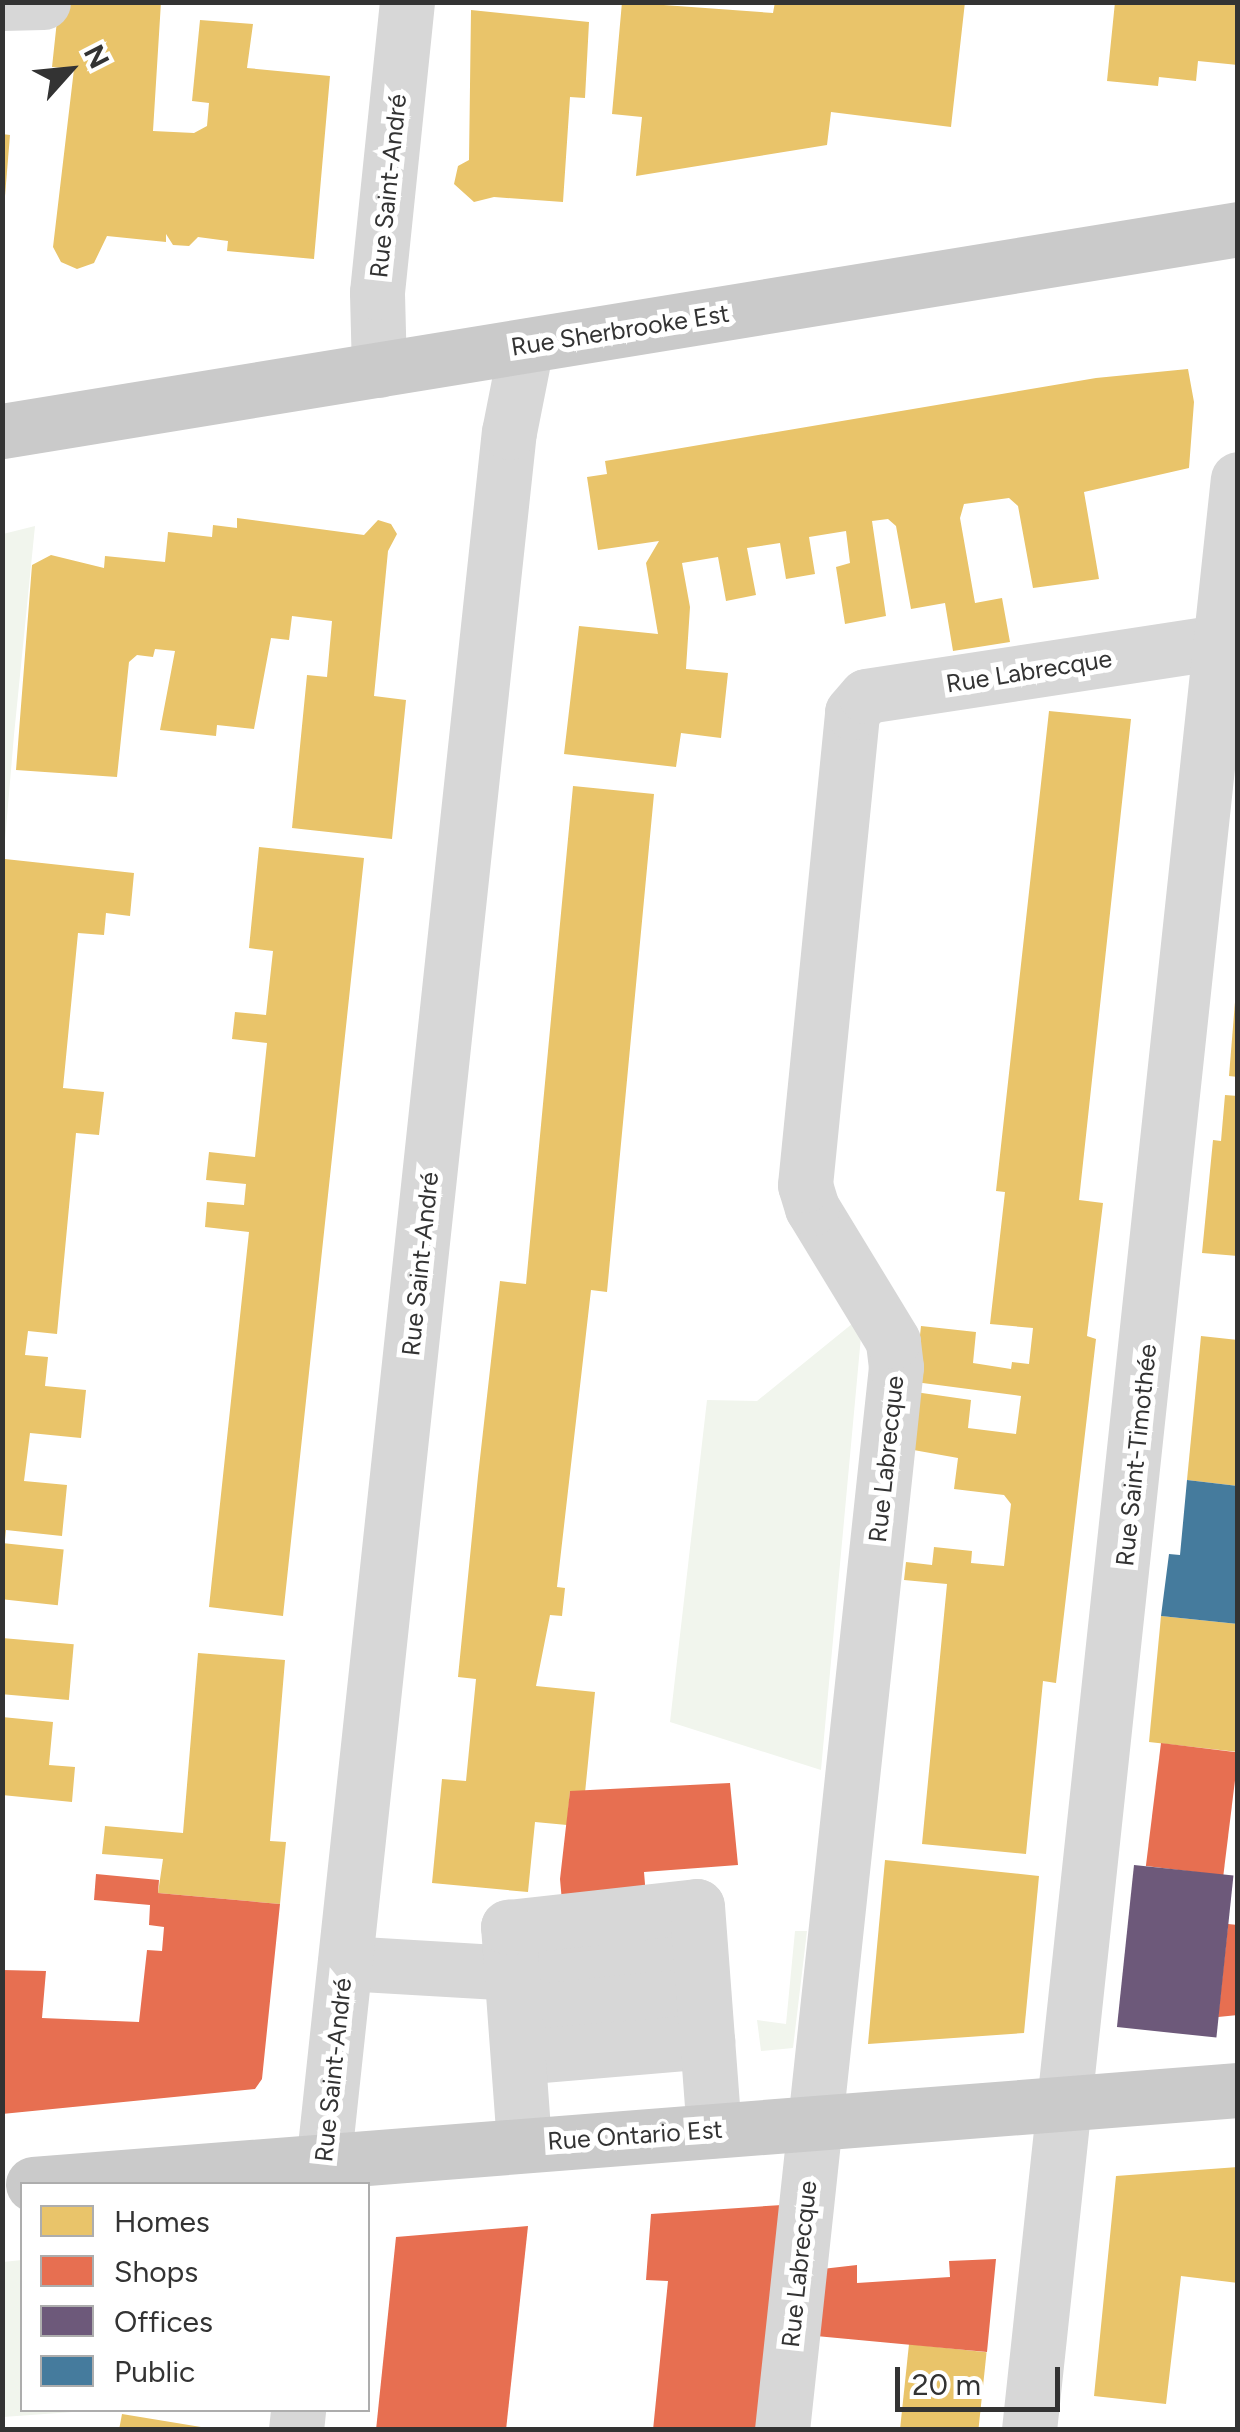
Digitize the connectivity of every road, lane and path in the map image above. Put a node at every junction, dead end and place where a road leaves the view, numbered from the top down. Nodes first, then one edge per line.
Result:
1 (44, 2) edge
2 (407, 2) edge
3 (2, 3) edge
4 (1238, 229) edge
5 (526, 346) junction
6 (380, 370) junction
7 (2, 430) edge
8 (1238, 479) edge
9 (1224, 641) junction
10 (345, 1963) junction
11 (703, 1996) junction
12 (515, 2014) junction
13 (1238, 2090) edge
14 (1066, 2104) junction
15 (814, 2122) junction
16 (714, 2130) junction
17 (524, 2144) junction
18 (322, 2171) edge
19 (77, 2182) edge
20 (782, 2430) edge
21 (1029, 2430) edge

1 - 3 street
2 - 6 street, Rue Saint-André
4 - 5 main road, Rue Sherbrooke Est
5 - 6 main road, Rue Sherbrooke Est
5 - 10 street, Rue Saint-André
6 - 7 main road, Rue Sherbrooke Est
8 - 9 street, Rue Saint-Timothée
9 - 14 street, Rue Saint-Timothée
9 - 15 street, Rue Labrecque
10 - 12 street
10 - 18 street, Rue Saint-André
11 - 12 street
11 - 12 street
11 - 16 street
12 - 17 street
13 - 14 main road, Rue Ontario Est
14 - 15 main road, Rue Ontario Est
14 - 21 street, Rue Saint-Timothée
15 - 16 main road, Rue Ontario Est
15 - 20 street, Rue Labrecque
16 - 17 main road, Rue Ontario Est
17 - 18 main road, Rue Ontario Est
18 - 19 main road, Rue Ontario Est

